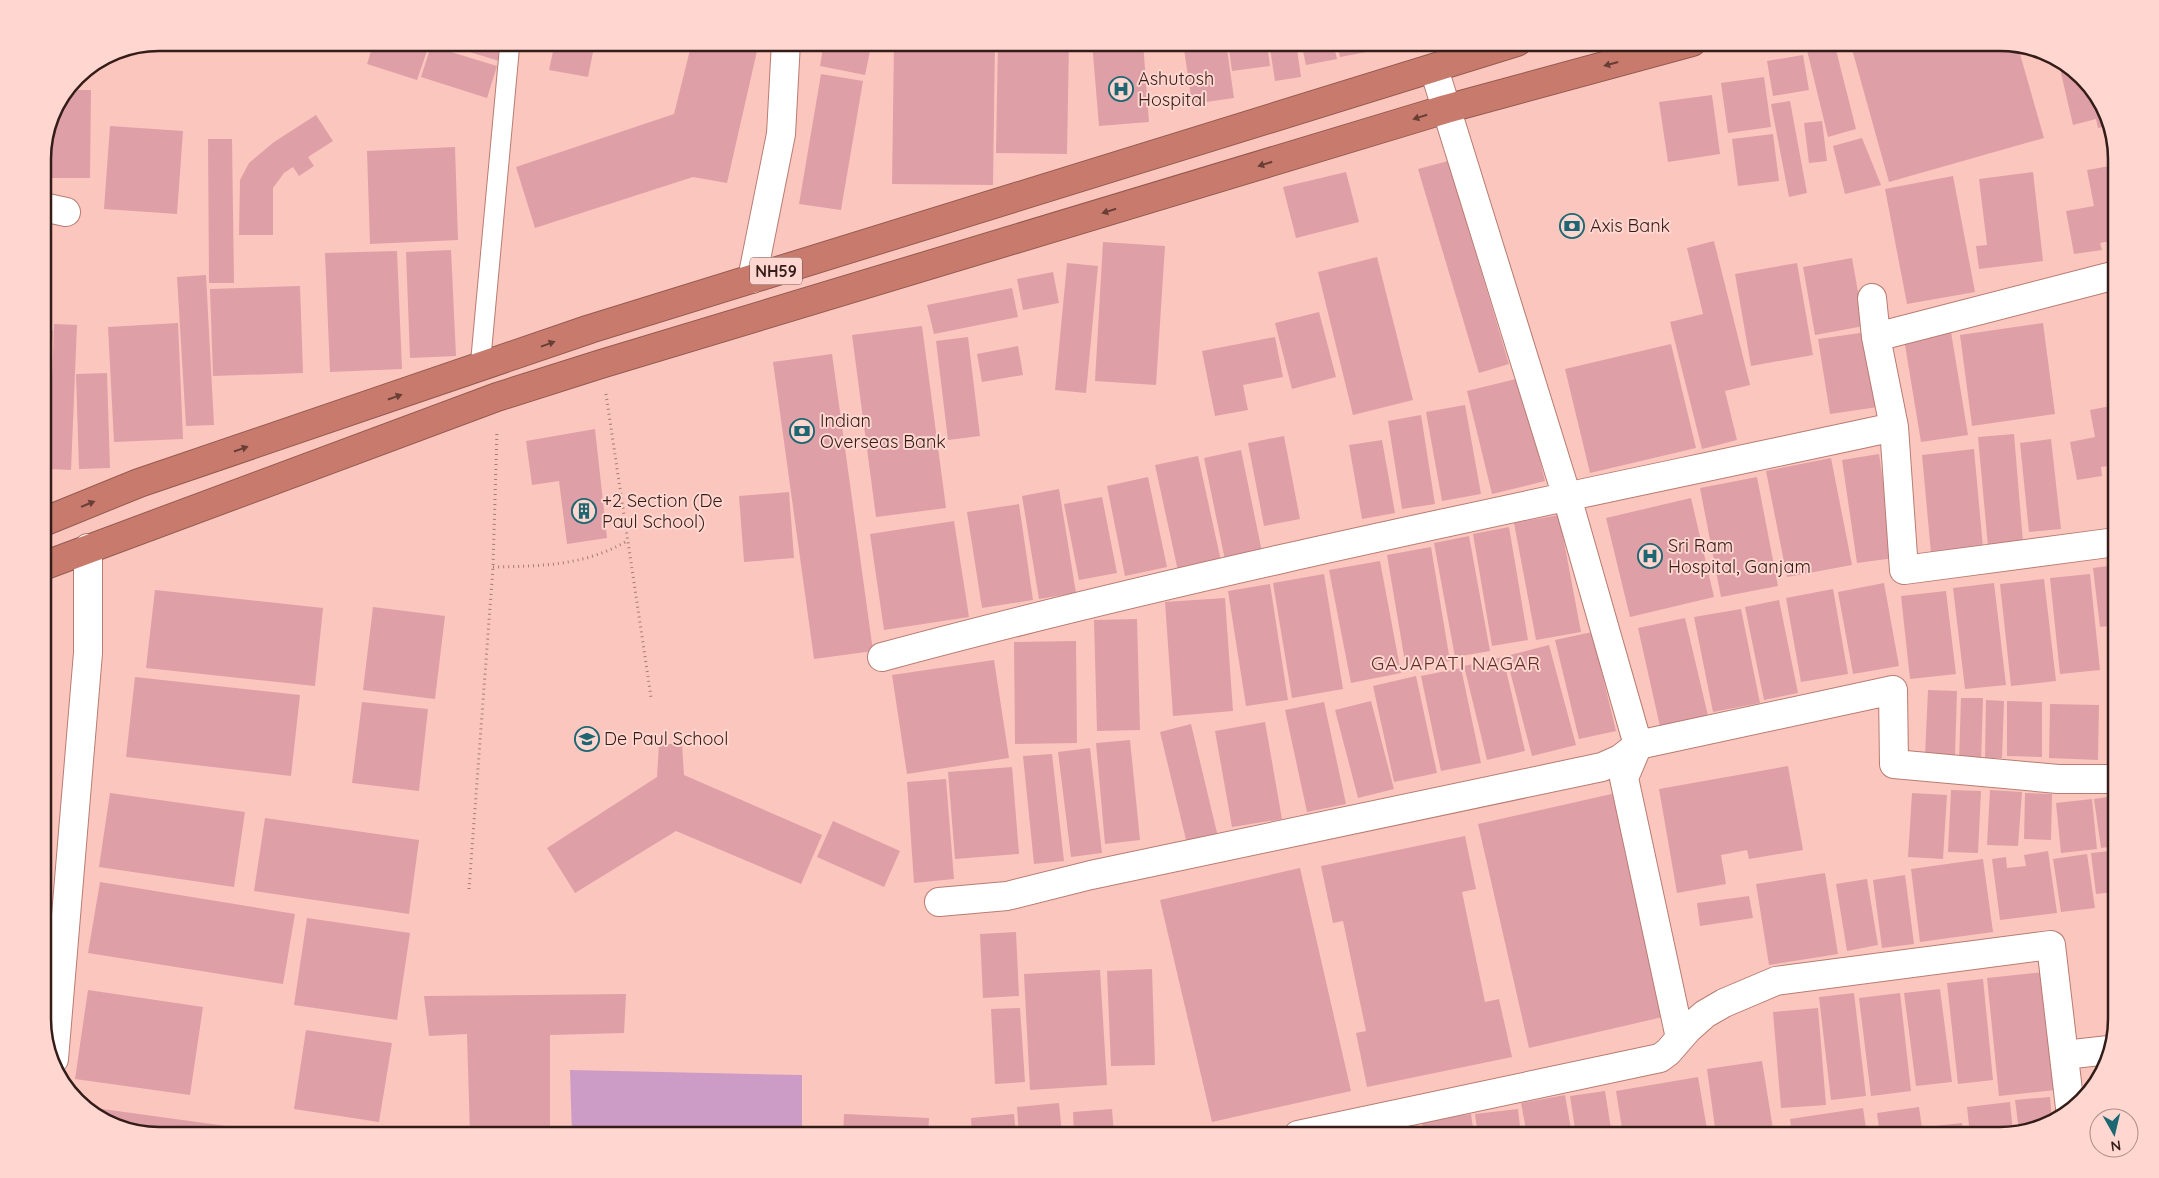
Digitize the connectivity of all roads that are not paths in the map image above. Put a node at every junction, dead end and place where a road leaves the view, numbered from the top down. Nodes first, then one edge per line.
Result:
1 (509, 51) edge
2 (786, 51) edge
3 (1489, 51) edge
4 (1659, 51) edge
5 (1434, 69) junction
6 (1446, 109) junction
7 (2108, 277) edge
8 (752, 279) junction
9 (1872, 298) dead end
10 (590, 329) junction
11 (1876, 337) junction
12 (601, 364) junction
13 (480, 368) junction
14 (1894, 427) junction
15 (1566, 497) junction
16 (51, 519) edge
17 (2108, 543) edge
18 (88, 548) junction
19 (51, 563) edge
20 (882, 657) dead end
21 (1638, 745) junction
22 (2108, 779) edge
23 (939, 902) dead end
24 (1680, 1038) junction
25 (55, 1047) edge
26 (2103, 1051) edge
27 (2064, 1055) junction
28 (2069, 1102) edge
29 (1340, 1127) edge

1 - 13 lane
2 - 8 street
3 - 5 highway, NH59
4 -> 6 highway
5 - 6 street
5 - 8 highway, NH59
6 -> 12 highway
6 - 15 street
7 - 11 street
8 - 10 highway, NH59
9 - 11 street
10 - 12 highway
13 -> 10 highway, NH59
11 - 14 street
12 - 18 highway
16 -> 13 highway, NH59
14 - 15 street
14 - 17 street
15 - 20 street
15 - 21 street
18 - 19 highway
18 - 25 street
21 - 22 street
21 - 23 street
21 - 24 street
24 - 27 street
24 - 29 street
26 - 27 street
27 - 28 street

